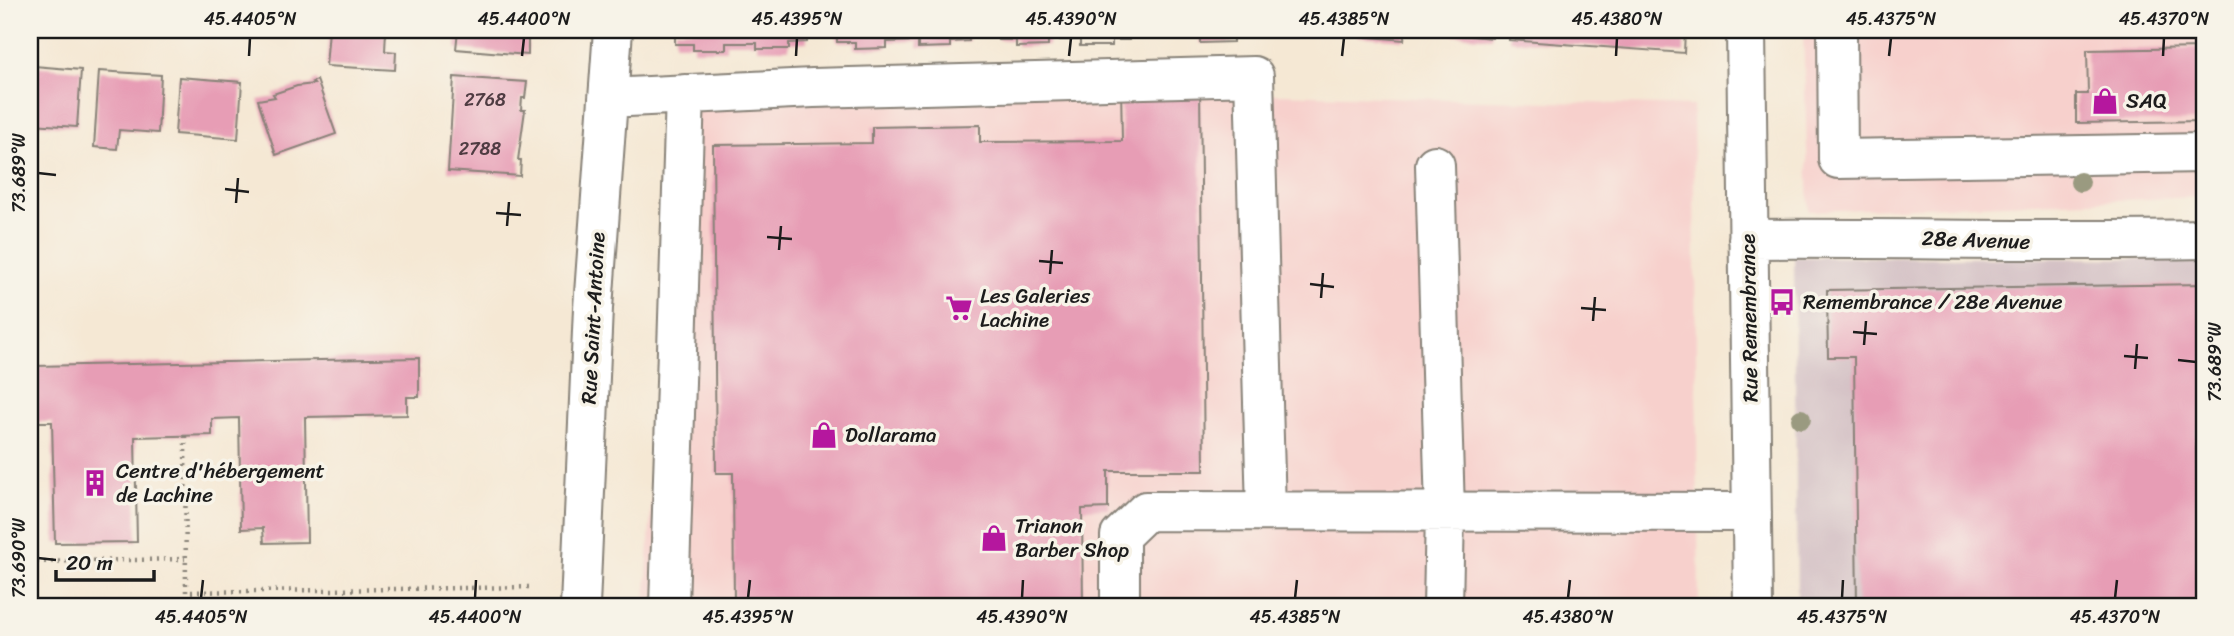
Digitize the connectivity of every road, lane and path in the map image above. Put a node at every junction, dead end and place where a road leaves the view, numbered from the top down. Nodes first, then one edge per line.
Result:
1 (613, 30) edge
2 (1746, 30) edge
3 (1837, 30) edge
4 (685, 94) junction
5 (608, 98) junction
6 (2204, 153) edge
7 (1434, 165) dead end
8 (1748, 239) junction
9 (2204, 239) edge
10 (185, 436) dead end
11 (1266, 511) junction
12 (1445, 512) junction
13 (1752, 512) junction
14 (185, 559) junction
15 (30, 562) edge
16 (533, 587) dead end
17 (580, 606) edge
18 (669, 606) edge
19 (1120, 606) edge
20 (1443, 606) edge
21 (1754, 606) edge

1 - 5 street, Rue Saint-Antoine
2 - 8 street, Rue Remembrance
3 - 6 street
4 - 5 street
4 - 11 street
4 - 18 street
5 - 17 street, Rue Saint-Antoine
7 - 12 street
8 - 9 street, 28e Avenue
8 - 13 street, Rue Remembrance
10 - 14 path
11 - 12 street
11 - 19 street
12 - 13 street
12 - 20 street
13 - 21 street, Rue Remembrance
14 - 15 path
14 - 16 path

